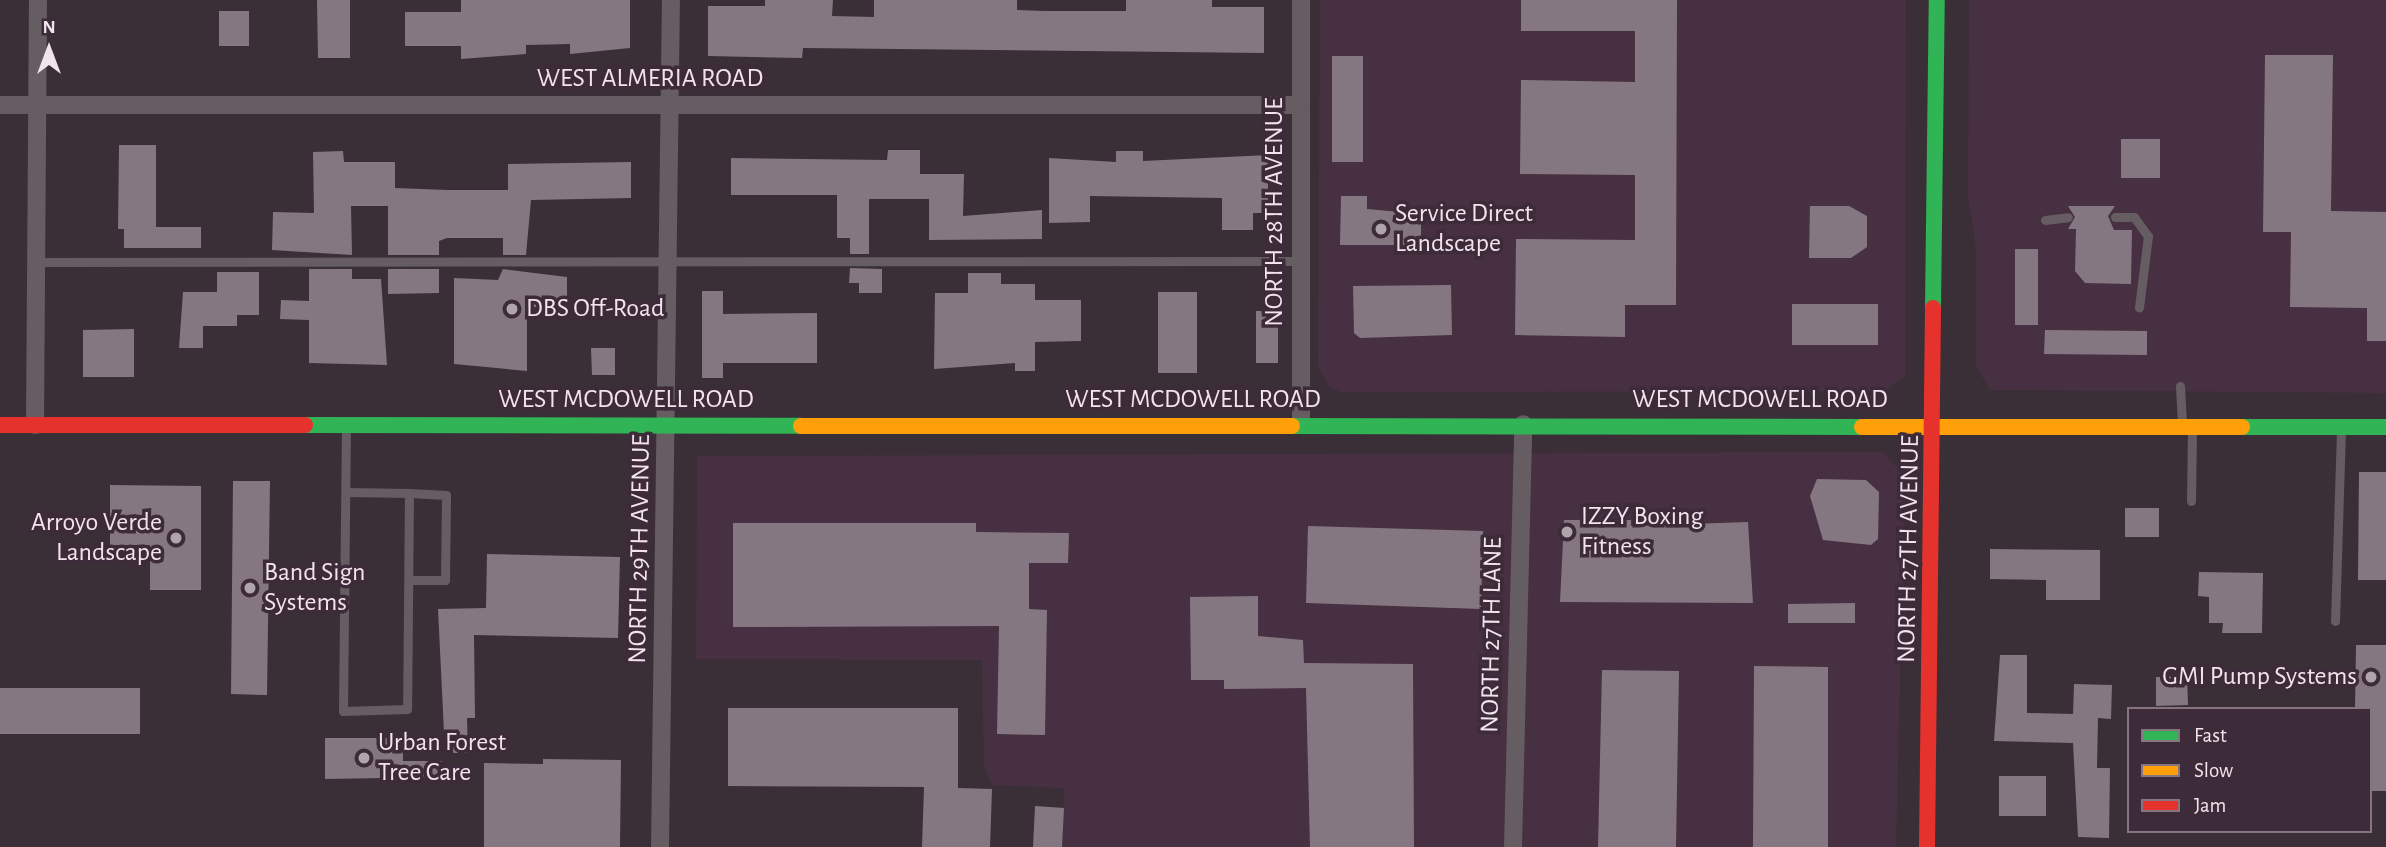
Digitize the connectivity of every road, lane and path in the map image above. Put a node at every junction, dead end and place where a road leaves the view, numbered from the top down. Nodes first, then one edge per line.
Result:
1 (38, 0) edge
2 (671, 0) edge
3 (1301, 0) edge
4 (1937, 0) edge
5 (37, 104) junction
6 (0, 105) edge
7 (671, 105) junction
8 (1301, 105) junction
9 (2068, 217) dead end
10 (2115, 217) dead end
11 (2045, 220) dead end
12 (670, 261) junction
13 (1300, 261) junction
14 (36, 262) junction
15 (2139, 307) dead end
16 (2180, 386) dead end
17 (346, 424) junction
18 (669, 424) junction
19 (1301, 424) junction
20 (1523, 424) junction
21 (1937, 424) junction
22 (0, 425) edge
23 (36, 425) junction
24 (2187, 425) junction
25 (2341, 426) junction
26 (2386, 426) edge
27 (346, 492) junction
28 (409, 494) junction
29 (2191, 502) dead end
30 (409, 580) junction
31 (2335, 621) dead end
32 (660, 847) edge
33 (1513, 847) edge
34 (1927, 847) edge

1 - 5 street
2 - 7 street, NORTH 29TH AVENUE
3 - 8 street, NORTH 28TH AVENUE
4 - 21 main road, NORTH 27TH AVENUE
5 - 6 street, WEST ALMERIA ROAD
5 - 7 street, WEST ALMERIA ROAD
5 - 14 street
7 - 8 street, WEST ALMERIA ROAD
7 - 12 street, NORTH 29TH AVENUE
8 - 13 street, NORTH 28TH AVENUE
9 - 11 lane
10 - 15 lane
12 - 13 lane
12 - 14 lane
12 - 18 street, NORTH 29TH AVENUE
13 - 19 street, NORTH 28TH AVENUE
14 - 23 street
16 - 24 lane
17 - 18 main road, WEST MCDOWELL ROAD
17 - 23 main road, WEST MCDOWELL ROAD
17 - 27 lane
18 - 19 main road, WEST MCDOWELL ROAD
18 - 32 street, NORTH 29TH AVENUE
19 - 20 main road, WEST MCDOWELL ROAD
20 - 21 main road, WEST MCDOWELL ROAD
20 - 33 street, NORTH 27TH LANE
21 - 24 main road, WEST MCDOWELL ROAD
21 - 34 main road, NORTH 27TH AVENUE
22 - 23 main road, WEST MCDOWELL ROAD
24 - 25 main road, WEST MCDOWELL ROAD
24 - 29 lane
25 - 26 main road, WEST MCDOWELL ROAD
25 - 31 lane
27 - 28 lane
27 - 30 lane
28 - 30 lane
28 - 30 lane

